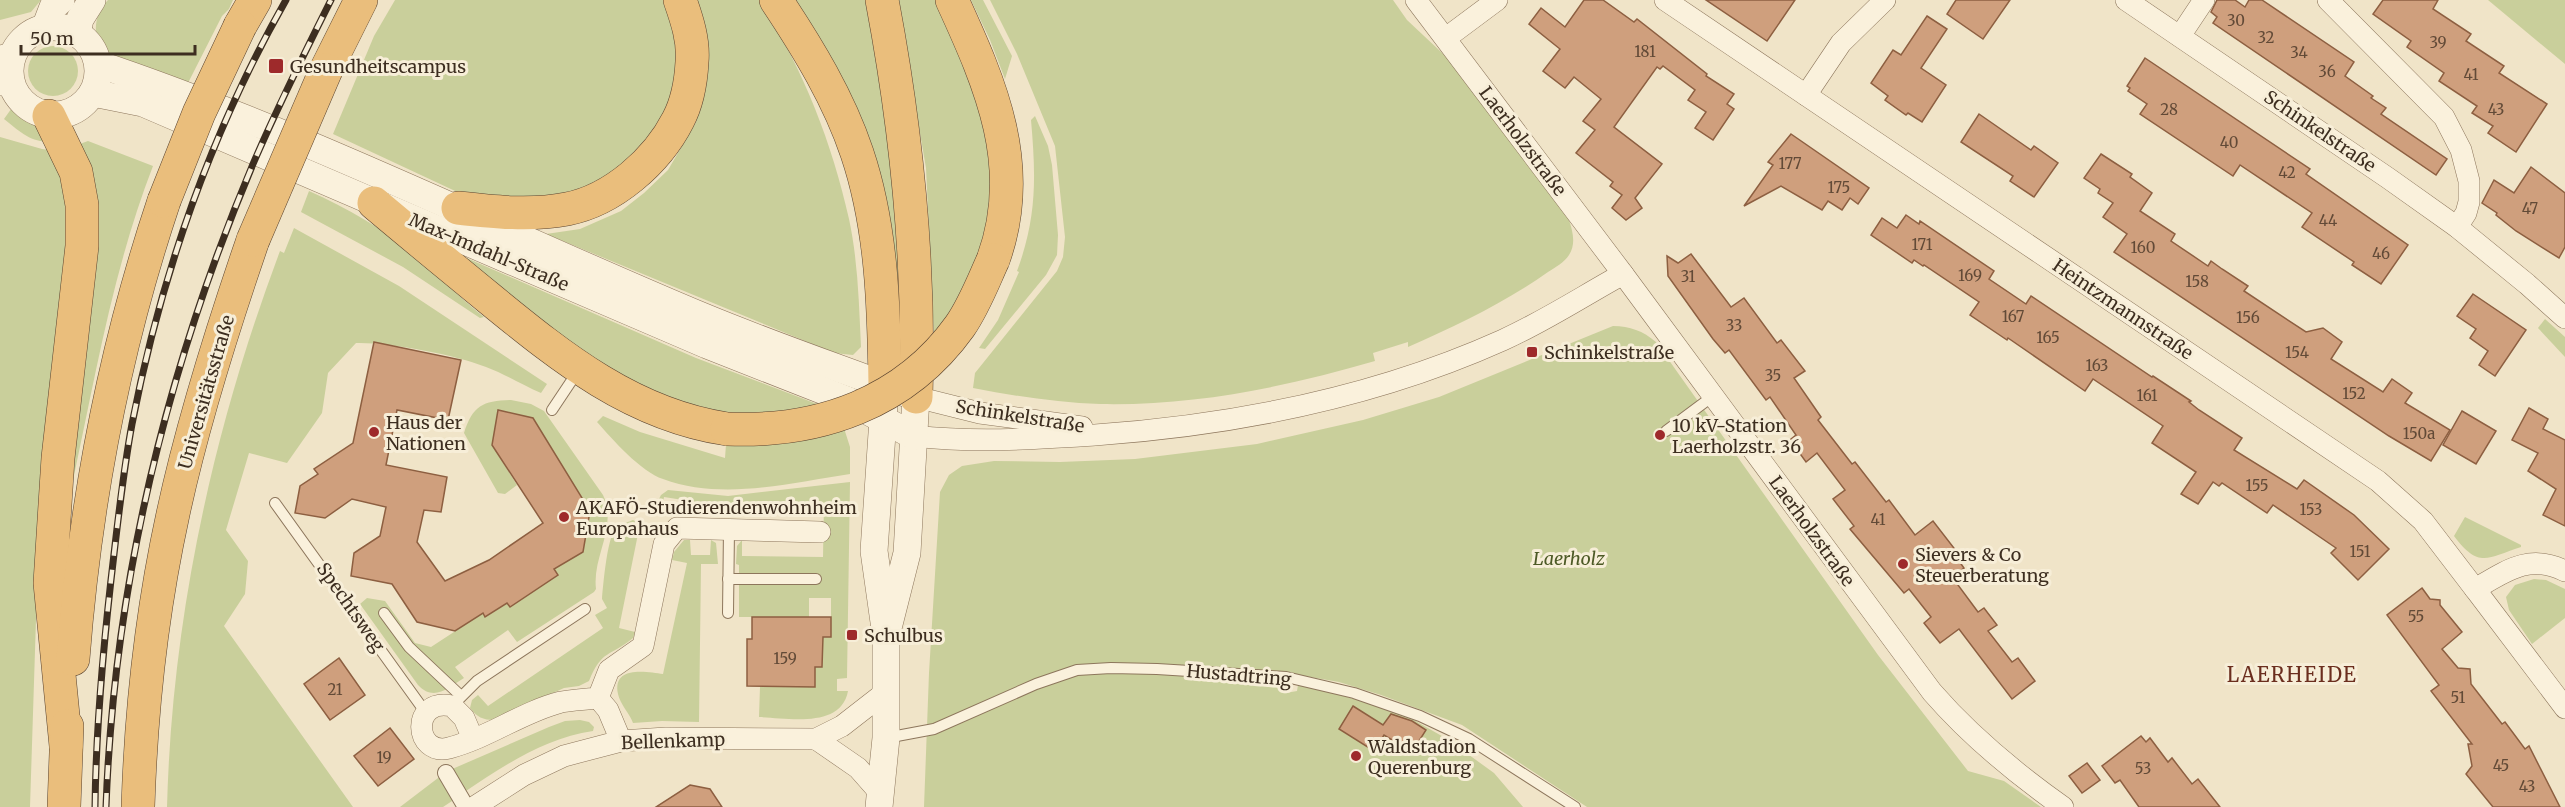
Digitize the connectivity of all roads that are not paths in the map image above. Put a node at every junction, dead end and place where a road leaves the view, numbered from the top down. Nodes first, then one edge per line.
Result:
1 (61, 0) edge
2 (92, 0) edge
3 (361, 0) edge
4 (373, 0) edge
5 (680, 0) edge
6 (776, 0) edge
7 (882, 0) edge
8 (952, 0) edge
9 (1416, 0) edge
10 (1497, 0) edge
11 (1665, 0) edge
12 (1885, 0) edge
13 (2126, 0) edge
14 (2204, 0) edge
15 (2328, 0) edge
16 (247, 13) edge
17 (45, 28) junction
18 (78, 34) junction
19 (343, 34) junction
20 (2181, 36) junction
21 (1446, 38) junction
22 (7, 55) edge
23 (98, 64) junction
24 (6, 85) edge
25 (93, 93) junction
26 (1806, 95) junction
27 (49, 116) junction
28 (374, 202) junction
29 (458, 208) junction
30 (2457, 227) junction
31 (1623, 274) junction
32 (2565, 318) edge
33 (580, 368) junction
34 (885, 385) junction
35 (1713, 396) junction
36 (916, 397) junction
37 (552, 410) dead end
38 (883, 420) junction
39 (1666, 431) dead end
40 (1124, 432) junction
41 (914, 436) junction
42 (275, 503) dead end
43 (729, 529) junction
44 (820, 532) dead end
45 (2565, 571) edge
46 (728, 579) junction
47 (816, 579) dead end
48 (2475, 589) junction
49 (585, 609) dead end
50 (384, 613) dead end
51 (728, 613) dead end
52 (886, 636) junction
53 (887, 691) junction
54 (598, 698) junction
55 (456, 701) junction
56 (2565, 708) edge
57 (426, 712) junction
58 (886, 738) junction
59 (473, 739) junction
60 (816, 739) junction
61 (621, 741) junction
62 (66, 746) junction
63 (448, 775) dead end
64 (880, 800) edge
65 (475, 806) edge
66 (64, 807) edge
67 (138, 807) edge
68 (1575, 807) edge
69 (2063, 807) edge

1 - 17 street
2 - 18 street
3 - 19 highway, Universitätsstraße
4 - 19 highway
5 - 29 highway
6 - 34 highway
7 - 36 highway
8 - 33 highway, bridge
9 - 21 street, Laerholzstraße
10 - 21 street
11 - 26 street, Heintzmannstraße
12 - 26 street
13 - 20 street, Schinkelstraße
14 - 20 street
15 - 30 street
16 - 62 highway, bridge
17 - 18 street
17 - 22 street
18 - 23 street
19 - 67 highway, Universitätsstraße, bridge
20 - 30 street, Schinkelstraße
21 - 31 street, Laerholzstraße
22 - 24 street
23 - 25 street
23 - 29 street, Max-Imdahl-Straße
24 - 27 street
25 - 27 street
25 - 28 street, Max-Imdahl-Straße
26 - 48 street, Heintzmannstraße
27 - 62 highway
28 - 33 highway
28 - 38 street, Max-Imdahl-Straße
29 - 34 street, Max-Imdahl-Straße
30 - 32 street, Schinkelstraße
31 - 35 street, Laerholzstraße
31 - 40 street, Schinkelstraße
33 - 37 lane
34 - 36 street
34 - 38 street
35 - 39 lane
35 - 69 street, Laerholzstraße
36 - 40 street, Schinkelstraße
36 - 41 street
38 - 41 street
38 - 52 street
40 - 41 street, Schinkelstraße
41 - 52 street
42 - 57 lane, Spechtsweg
43 - 44 street
43 - 46 lane
43 - 54 street
45 - 48 street
46 - 47 lane
46 - 51 lane
48 - 56 street, Heintzmannstraße
49 - 55 lane
50 - 55 lane
52 - 53 street
53 - 58 street
53 - 60 street, Bellenkamp
54 - 59 street
54 - 61 street
55 - 57 street
55 - 59 street
57 - 59 street
58 - 64 street
58 - 68 lane, Hustadtring
60 - 61 street, Bellenkamp
60 - 64 street
61 - 65 street, Bellenkamp
62 - 66 highway
63 - 65 street

